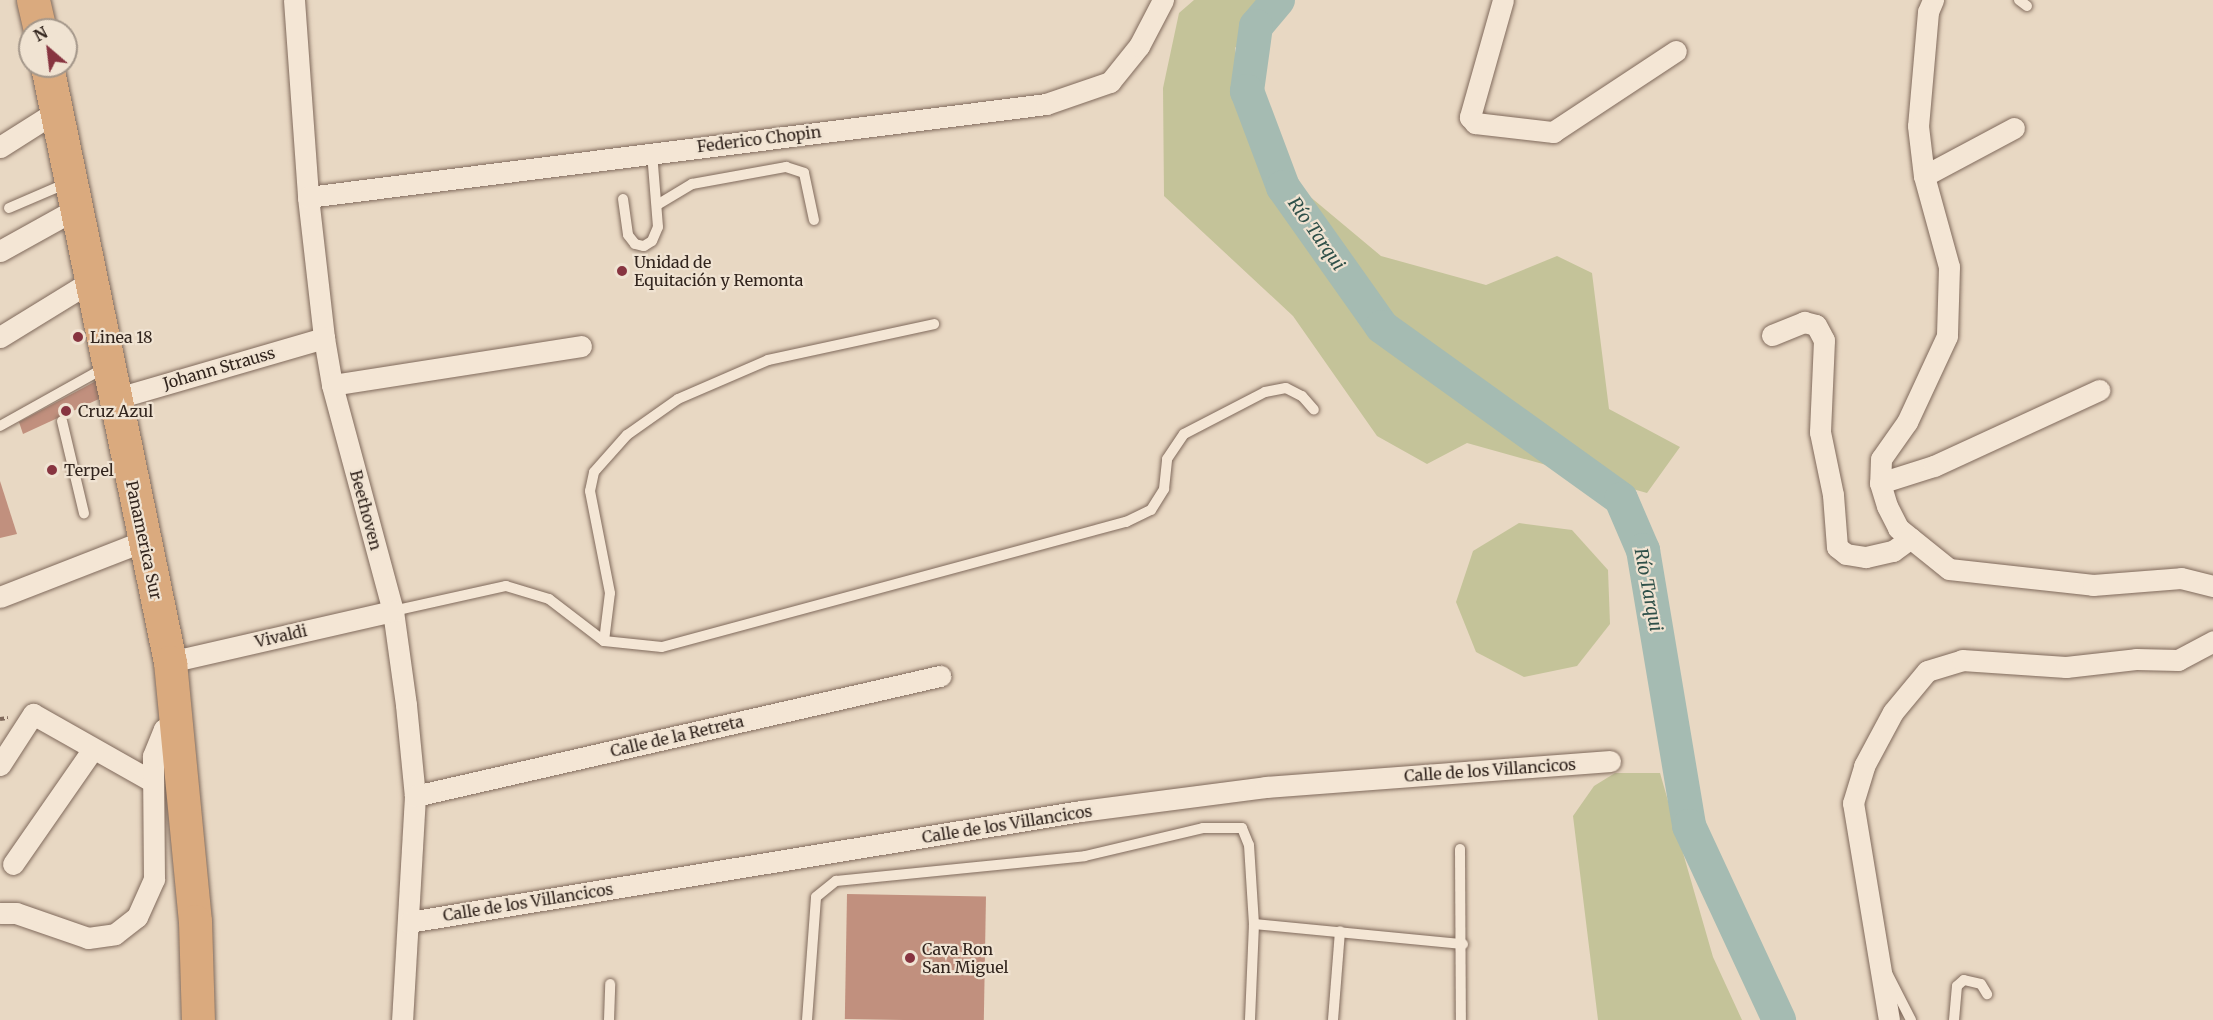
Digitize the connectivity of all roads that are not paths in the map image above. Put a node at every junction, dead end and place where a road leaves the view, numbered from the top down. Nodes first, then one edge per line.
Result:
1 (33, 0) edge
2 (294, 0) edge
3 (1163, 0) edge
4 (1503, 0) edge
5 (1933, 0) edge
6 (37, 18) edge
7 (1676, 51) dead end
8 (50, 78) edge
9 (57, 111) junction
10 (2014, 128) dead end
11 (0, 147) edge
12 (652, 153) junction
13 (1924, 176) junction
14 (72, 196) junction
15 (308, 197) junction
16 (623, 199) dead end
17 (657, 205) junction
18 (9, 208) dead end
19 (814, 220) dead end
20 (0, 251) edge
21 (91, 281) junction
22 (934, 324) dead end
23 (1772, 335) dead end
24 (0, 337) edge
25 (324, 338) junction
26 (581, 346) dead end
27 (109, 365) junction
28 (333, 385) junction
29 (2099, 390) dead end
30 (114, 399) junction
31 (1314, 410) dead end
32 (62, 421) dead end
33 (0, 426) edge
34 (1880, 483) junction
35 (84, 513) dead end
36 (1911, 538) junction
37 (144, 541) junction
38 (2213, 586) edge
39 (0, 597) edge
40 (393, 611) junction
41 (604, 641) junction
42 (2213, 641) edge
43 (170, 662) junction
44 (940, 676) dead end
45 (178, 722) junction
46 (93, 748) junction
47 (1610, 761) dead end
48 (0, 765) edge
49 (153, 782) junction
50 (415, 796) junction
51 (1460, 849) dead end
52 (13, 864) dead end
53 (0, 913) edge
54 (409, 922) junction
55 (1254, 924) junction
56 (1340, 931) junction
57 (1463, 944) junction
58 (1880, 963) junction
59 (610, 984) dead end
60 (1987, 994) dead end
61 (198, 1020) edge
62 (402, 1020) edge
63 (609, 1020) edge
64 (807, 1020) edge
65 (1250, 1020) edge
66 (1333, 1020) edge
67 (1461, 1020) edge
68 (1889, 1020) edge
69 (1911, 1020) edge
70 (1954, 1020) edge

1 - 6 highway
2 - 15 street, Beethoven
3 - 12 street, Federico Chopin
4 - 7 street
5 - 13 street
8 - 9 highway, Panamerica Sur
9 - 11 street
9 - 14 highway, Panamerica Sur
10 - 13 street
12 - 15 street, Federico Chopin
12 - 17 lane
13 - 34 street
14 - 18 lane
14 - 20 street
14 - 21 highway, Panamerica Sur
15 - 25 street, Beethoven
16 - 17 lane
17 - 19 lane
21 - 24 street
21 - 27 highway, Panamerica Sur
22 - 41 lane
23 - 36 street
25 - 28 street, Beethoven
25 - 30 street, Johann Strauss
26 - 28 street
27 - 30 highway, Panamerica Sur
27 - 33 lane
28 - 40 street, Beethoven
29 - 34 street
30 - 37 highway, Panamerica Sur
31 - 41 lane
32 - 35 lane
34 - 36 street
36 - 38 street
37 - 39 street
37 - 43 highway, Panamerica Sur
40 - 41 lane
40 - 43 street, Vivaldi
40 - 50 street, Beethoven
42 - 58 street
43 - 45 highway, Panamerica Sur
44 - 50 street, Calle de la Retreta
45 - 49 street
45 - 61 highway, Panamerica Sur
46 - 48 street
46 - 49 street
46 - 52 street
47 - 54 street, Calle de los Villancicos
49 - 53 street
50 - 54 street, Beethoven
51 - 57 lane
54 - 62 street, Beethoven
55 - 56 lane
55 - 64 lane
55 - 65 lane
56 - 57 lane
56 - 66 lane
57 - 67 lane
58 - 68 street
58 - 69 lane
59 - 63 lane
60 - 70 lane

